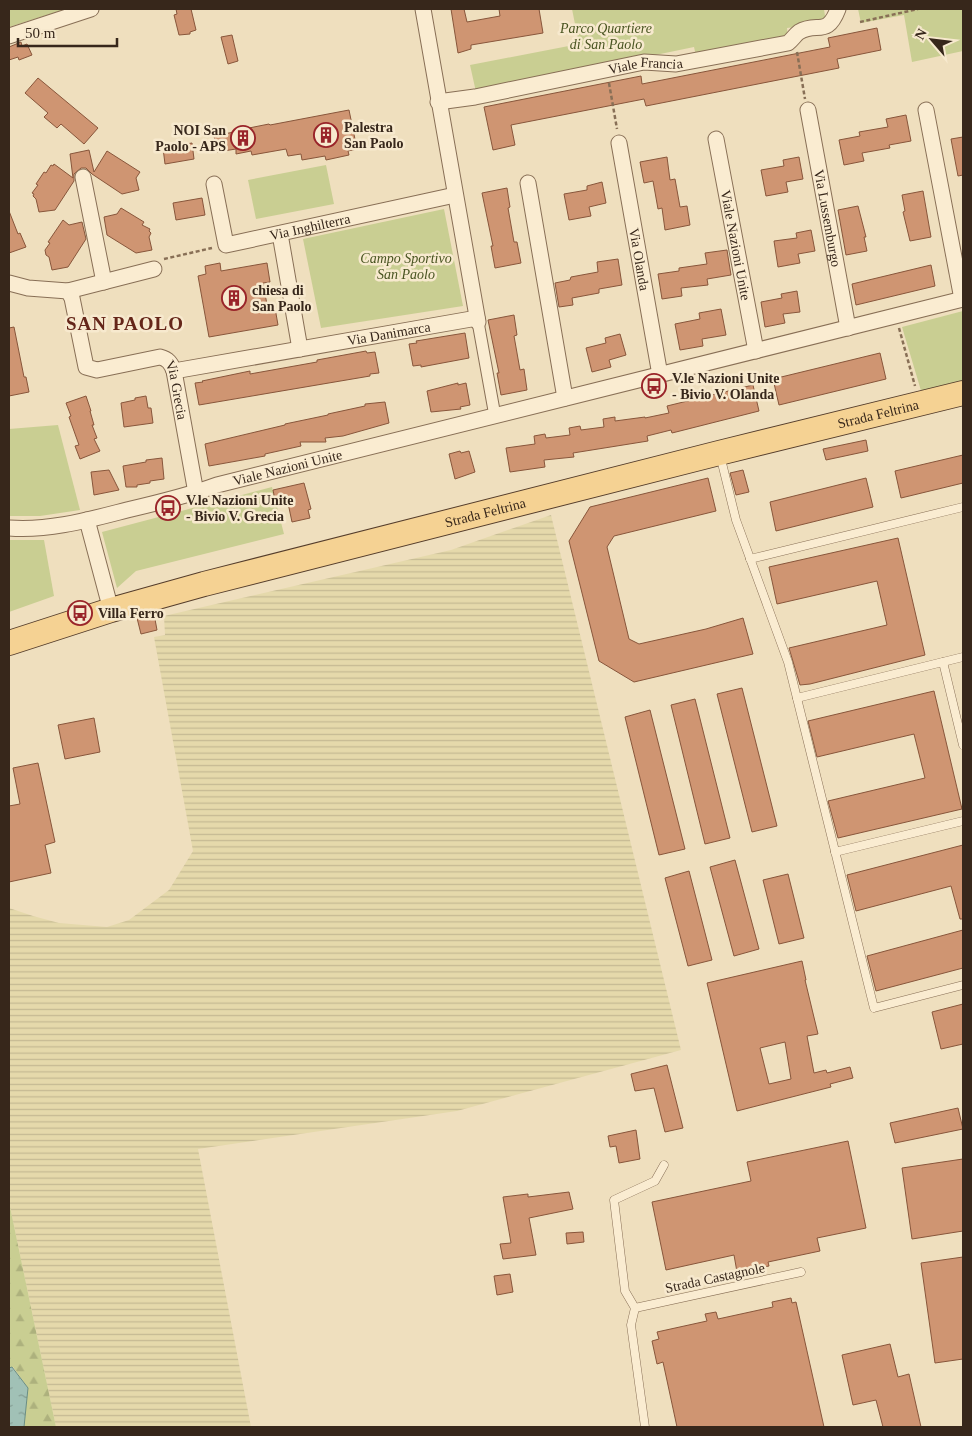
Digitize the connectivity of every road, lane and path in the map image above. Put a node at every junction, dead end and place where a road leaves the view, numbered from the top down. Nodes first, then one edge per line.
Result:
1 (91, 9) edge
2 (422, 9) edge
3 (838, 9) edge
4 (918, 9) edge
5 (901, 11) edge
6 (860, 22) dead end
7 (9, 36) edge
8 (791, 41) junction
9 (607, 70) junction
10 (438, 102) junction
11 (808, 110) joint
12 (926, 110) dead end
13 (716, 139) dead end
14 (619, 143) joint
15 (84, 177) dead end
16 (528, 183) dead end
17 (214, 184) dead end
18 (455, 195) junction
19 (280, 234) junction
20 (154, 269) dead end
21 (104, 282) junction
22 (9, 283) edge
23 (68, 291) junction
24 (963, 299) edge
25 (896, 316) junction
26 (478, 320) junction
27 (848, 328) junction
28 (300, 349) junction
29 (756, 351) junction
30 (174, 371) junction
31 (660, 374) junction
32 (963, 393) edge
33 (565, 398) junction
34 (920, 404) junction
35 (494, 416) junction
36 (719, 453) junction
37 (196, 493) junction
38 (963, 507) edge
39 (87, 520) junction
40 (9, 528) edge
41 (750, 559) junction
42 (111, 610) junction
43 (9, 643) edge
44 (963, 658) edge
45 (944, 662) junction
46 (797, 698) junction
47 (963, 745) edge
48 (963, 821) edge
49 (835, 852) junction
50 (963, 985) edge
51 (664, 1164) dead end
52 (801, 1272) dead end
53 (635, 1308) junction
54 (645, 1427) edge

1 - 7 street
2 - 10 street
3 - 8 street, Viale Francia
4 - 5 path
5 - 6 path
8 - 9 street, Viale Francia
8 - 11 path
9 - 10 street, Viale Francia
9 - 14 path
10 - 18 street
11 - 27 street, Via Lussemburgo
12 - 24 street, Viale Nazioni Unite
13 - 29 street, Viale Nazioni Unite
14 - 31 street, Via Olanda
15 - 21 street
16 - 33 street
17 - 19 street, Via Inghilterra
18 - 19 street, Via Inghilterra
18 - 26 street
19 - 28 street
20 - 21 street
21 - 23 street
22 - 23 street
23 - 30 street, Via Grecia
24 - 25 street, Viale Nazioni Unite
25 - 27 street, Viale Nazioni Unite
25 - 34 path
26 - 28 street, Via Danimarca
26 - 35 street
27 - 29 street, Viale Nazioni Unite
28 - 30 street, Via Danimarca
29 - 31 street, Viale Nazioni Unite
30 - 37 street, Via Grecia
31 - 33 street, Viale Nazioni Unite
32 - 34 main road, Strada Feltrina
33 - 35 street, Viale Nazioni Unite
34 - 36 main road, Strada Feltrina
35 - 37 street, Viale Nazioni Unite
36 - 41 lane
36 - 42 main road, Strada Feltrina
37 - 39 street, Viale Nazioni Unite
38 - 41 lane
39 - 40 street, Viale Nazioni Unite
39 - 42 street
41 - 46 lane
42 - 43 main road, Strada Feltrina
44 - 45 lane
45 - 46 lane
45 - 47 lane
46 - 49 lane
48 - 49 lane
49 - 50 lane
51 - 53 lane
52 - 53 lane, Strada Castagnole
53 - 54 lane

